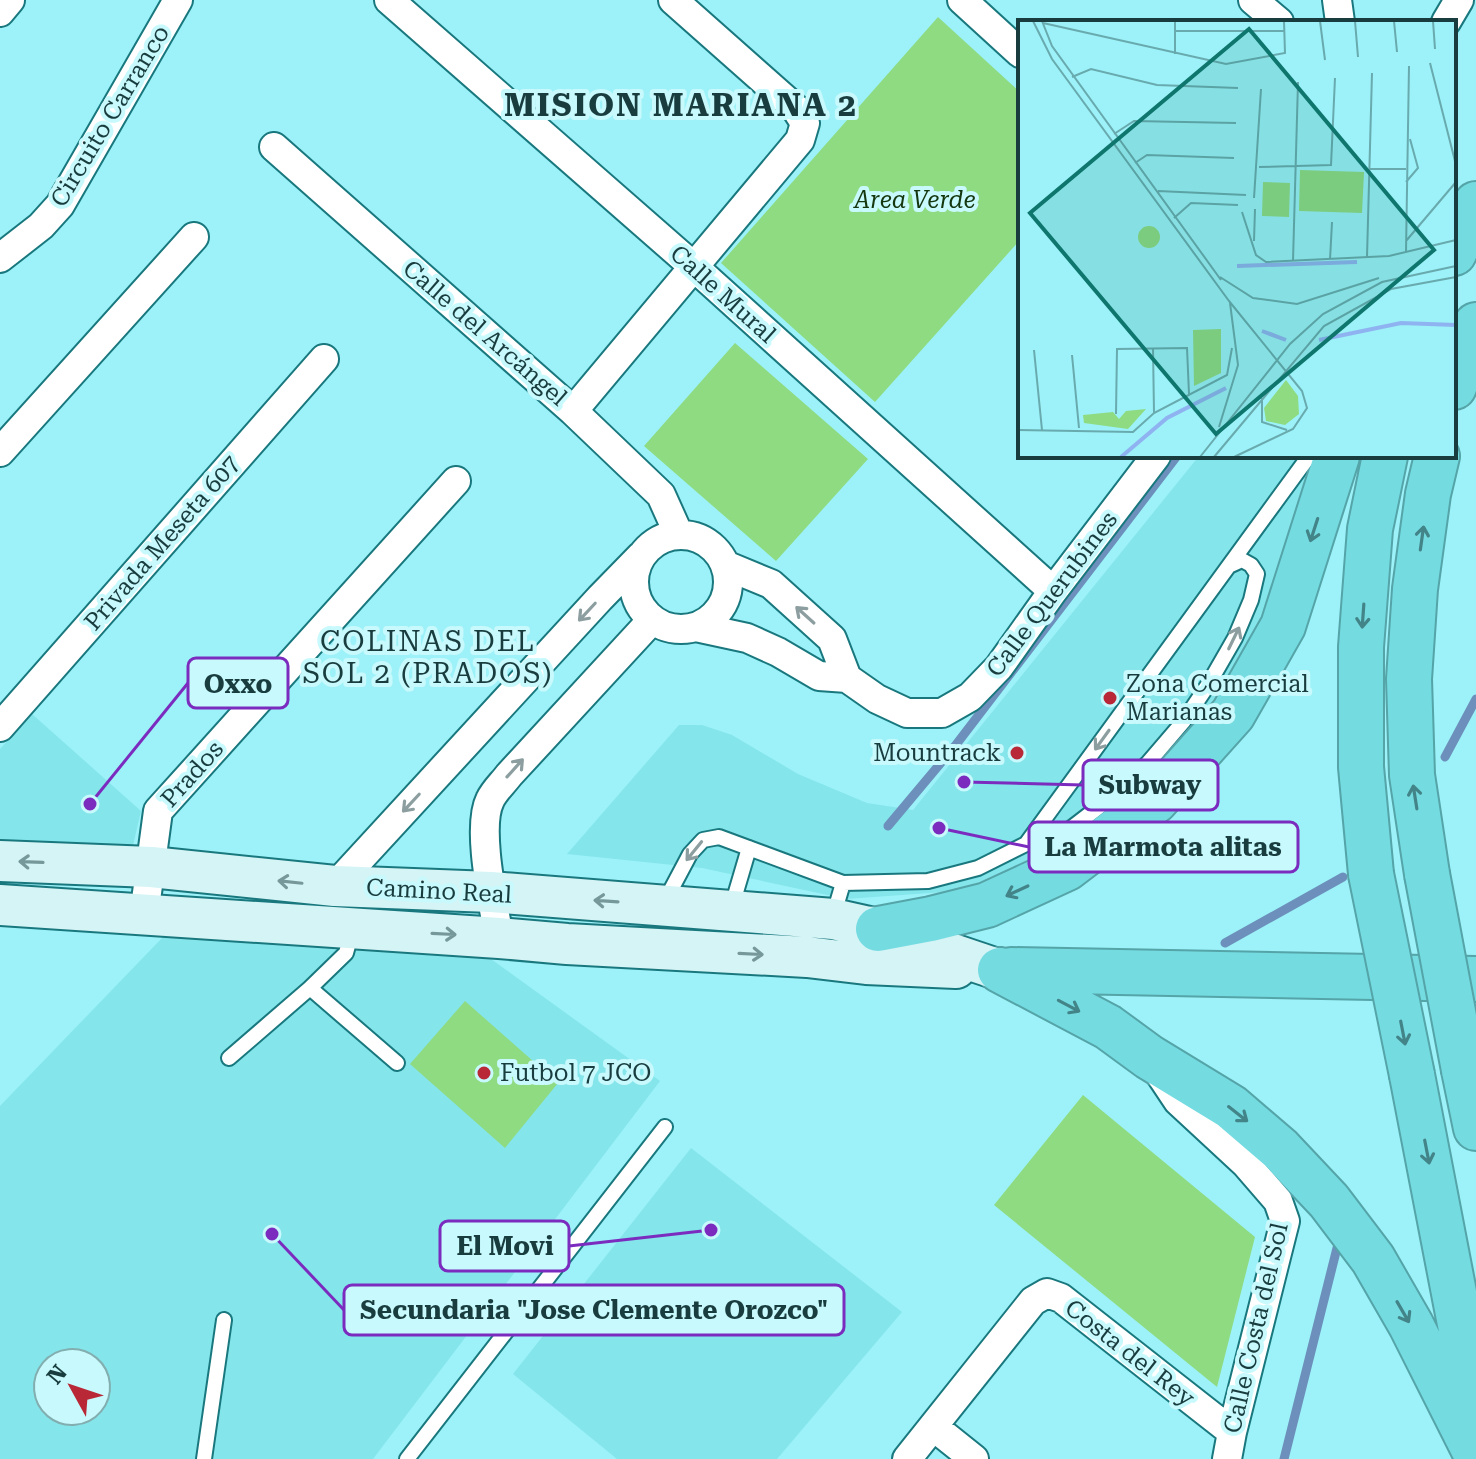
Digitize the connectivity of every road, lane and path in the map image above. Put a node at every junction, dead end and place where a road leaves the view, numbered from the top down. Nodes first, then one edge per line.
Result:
1 (10, 0) edge
2 (178, 0) edge
3 (389, 0) edge
4 (673, 0) edge
5 (962, 0) edge
6 (1253, 0) edge
7 (1337, 0) edge
8 (1459, 0) edge
9 (0, 12) edge
10 (1277, 20) edge
11 (1340, 20) edge
12 (1447, 20) edge
13 (1018, 51) edge
14 (274, 147) dead end
15 (1476, 188) edge
16 (1476, 204) edge
17 (1456, 216) edge
18 (194, 237) dead end
19 (1456, 249) edge
20 (0, 258) edge
21 (694, 267) junction
22 (1476, 325) edge
23 (324, 359) dead end
24 (1456, 381) edge
25 (573, 411) junction
26 (0, 452) edge
27 (1154, 458) edge
28 (1308, 458) edge
29 (1336, 458) edge
30 (1385, 458) edge
31 (1437, 458) edge
32 (456, 481) dead end
33 (679, 535) junction
34 (641, 556) junction
35 (725, 565) junction
36 (1231, 565) junction
37 (1053, 591) junction
38 (652, 620) junction
39 (696, 627) junction
40 (847, 678) junction
41 (0, 727) edge
42 (1026, 844) junction
43 (749, 848) junction
44 (0, 861) edge
45 (151, 867) junction
46 (335, 886) junction
47 (491, 892) junction
48 (0, 905) edge
49 (663, 905) junction
50 (828, 906) junction
51 (731, 911) junction
52 (144, 915) junction
53 (353, 929) junction
54 (499, 938) junction
55 (872, 946) junction
56 (807, 957) junction
57 (1000, 970) junction
58 (1476, 979) edge
59 (310, 988) junction
60 (1149, 1057) junction
61 (229, 1058) dead end
62 (397, 1063) dead end
63 (665, 1127) dead end
64 (1476, 1128) edge
65 (224, 1320) dead end
66 (1476, 1407) edge
67 (934, 1427) junction
68 (1229, 1446) edge
69 (1476, 1454) edge
70 (204, 1459) edge
71 (407, 1459) edge
72 (907, 1459) edge
73 (974, 1459) edge

1 - 9 street
2 - 20 street, Circuito Carranco
3 - 21 street, Calle Mural
4 - 21 street
5 - 13 street
6 - 10 street
7 - 11 street
8 - 12 street
14 - 25 street, Calle del Arcángel
15 - 17 highway
16 - 19 highway
18 - 26 street
21 - 25 street
21 - 37 street, Calle Mural
22 - 24 highway
23 - 41 street, Privada Meseta 607
25 - 33 street, Calle del Arcángel
27 - 37 street, Calle Querubines
28 - 36 lane
29 -> 55 highway
30 -> 66 highway, bridge
64 -> 31 highway, bridge
32 - 45 street, Prados
33 - 34 street
33 - 35 street
34 - 38 street
34 -> 46 street
35 - 39 street
40 -> 35 street
36 -> 42 lane
42 -> 36 lane
37 - 40 street, Calle Querubines
38 - 39 street
47 -> 38 street
39 - 40 street, Calle Querubines
42 - 50 lane
43 -> 49 lane
43 - 50 lane
43 - 51 lane
45 -> 44 street, Camino Real
46 -> 45 street, Camino Real
45 - 52 street, Prados
46 - 47 street, Camino Real
49 -> 47 street, Camino Real
47 - 54 street
48 - 52 street, Camino Real
49 - 51 street, Camino Real
50 - 51 street, Camino Real
50 - 55 street, Camino Real
50 - 56 street
52 - 53 street, Camino Real
53 -> 54 street, Camino Real
53 - 59 lane
54 -> 56 street, Camino Real
55 - 56 street, Camino Real
55 - 57 street
57 - 58 highway
57 -> 60 highway
59 - 61 lane
59 - 62 lane
60 - 68 street, Calle Costa del Sol
60 -> 69 highway
63 - 71 lane
65 - 70 lane
67 - 68 street, Costa del Rey
67 - 72 street, Costa del Rey
67 - 73 street

